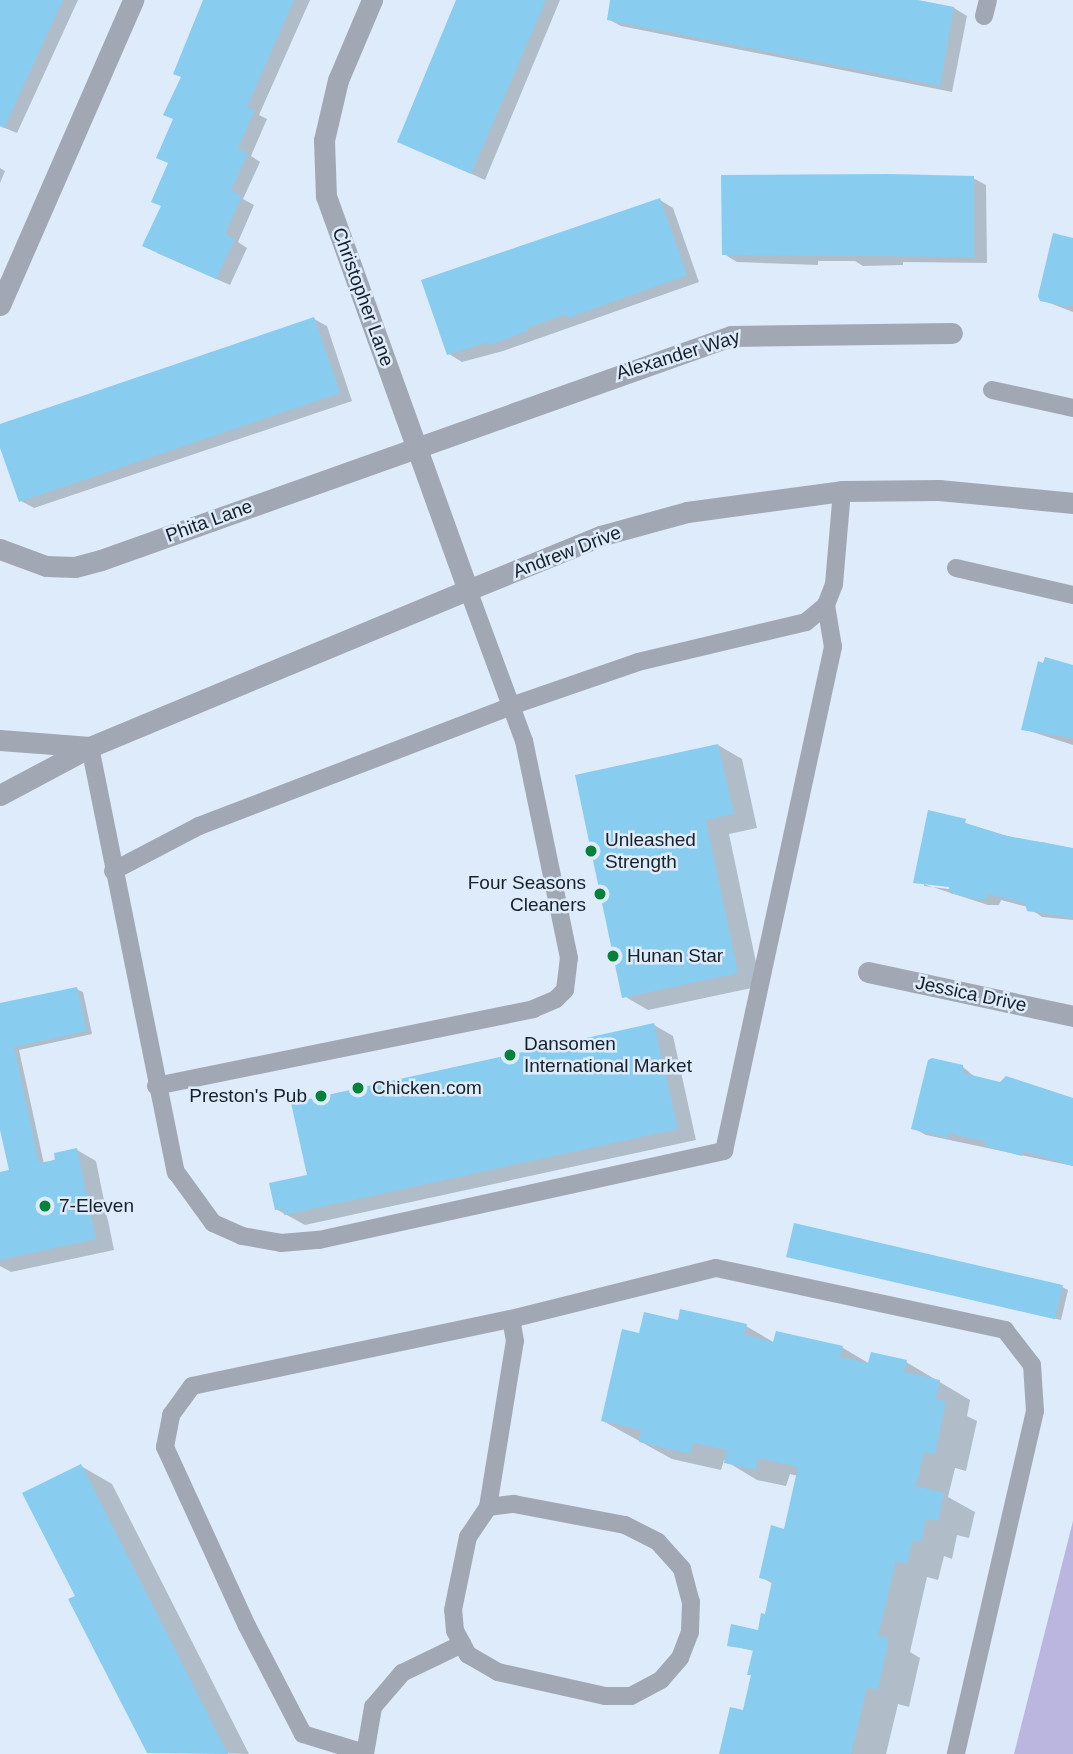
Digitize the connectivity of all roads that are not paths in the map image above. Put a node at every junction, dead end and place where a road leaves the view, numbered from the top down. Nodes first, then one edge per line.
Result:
1 (134, 0) edge
2 (372, 0) edge
3 (0, 305) edge
4 (953, 333) dead end
5 (992, 390) dead end
6 (1073, 408) edge
7 (416, 446) junction
8 (842, 491) junction
9 (1073, 503) edge
10 (0, 549) edge
11 (956, 568) dead end
12 (468, 590) junction
13 (1073, 596) edge
14 (826, 605) junction
15 (511, 706) junction
16 (0, 740) edge
17 (90, 747) junction
18 (0, 795) edge
19 (113, 871) junction
20 (868, 972) dead end
21 (1073, 1016) edge
22 (156, 1087) junction
23 (511, 1320) junction
24 (488, 1507) junction
25 (462, 1644) junction
26 (365, 1753) edge
27 (956, 1754) edge

1 - 3 street
2 - 7 street, Christopher Lane
4 - 7 street, Alexander Way
5 - 6 lane
7 - 10 street, Phita Lane
7 - 12 street, Christopher Lane
8 - 9 street, Andrew Drive
8 - 12 street, Andrew Drive
8 - 14 lane
11 - 13 lane
12 - 15 lane
12 - 17 street, Andrew Drive
14 - 15 lane
14 - 22 lane
15 - 19 lane
15 - 22 lane
16 - 17 street, Andrew Drive
17 - 18 street, Andrew Drive
17 - 19 lane
19 - 22 lane
20 - 21 street, Jessica Drive
23 - 24 lane
23 - 26 lane
23 - 27 lane
24 - 25 lane
24 - 25 lane
25 - 26 lane

